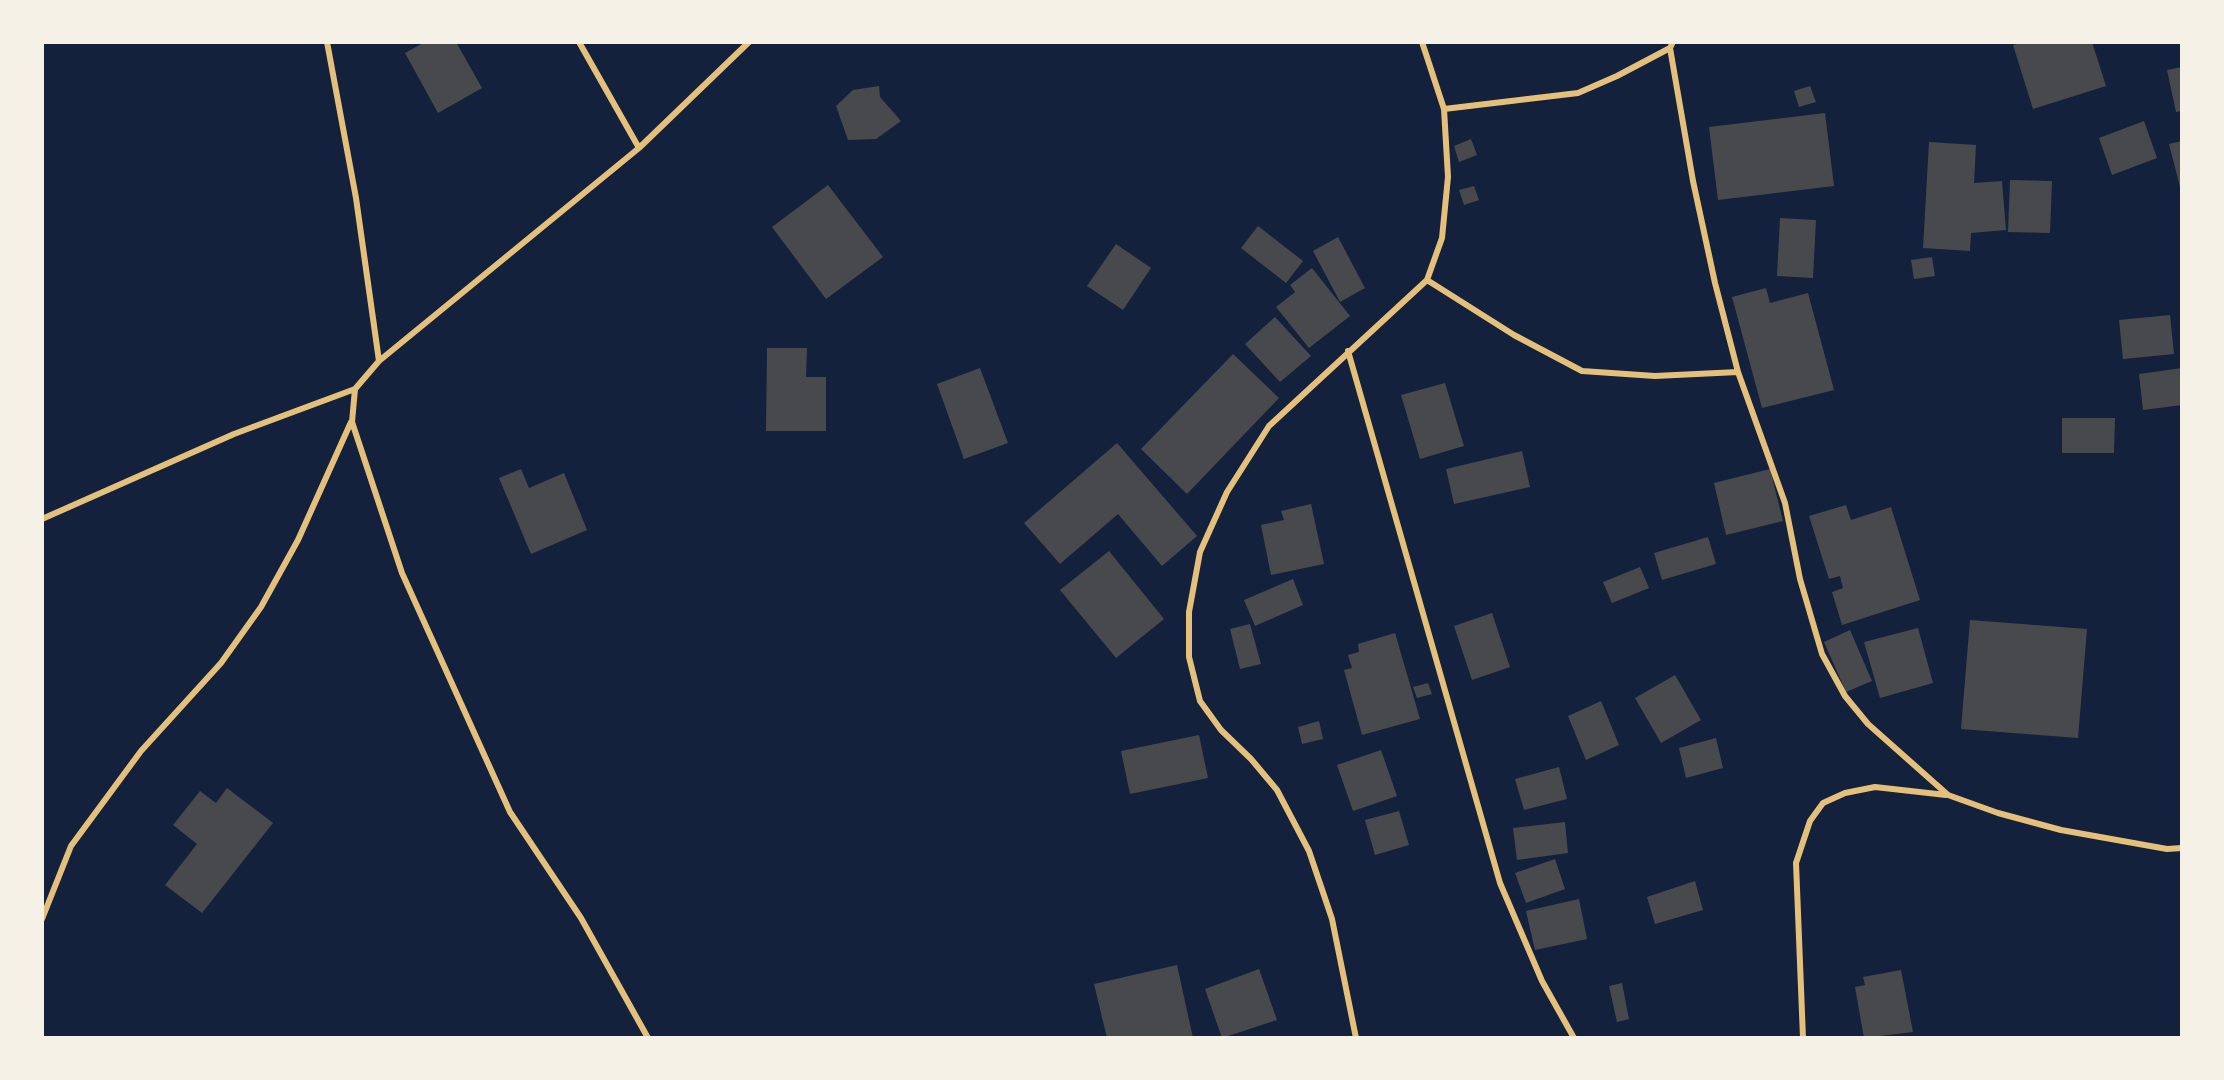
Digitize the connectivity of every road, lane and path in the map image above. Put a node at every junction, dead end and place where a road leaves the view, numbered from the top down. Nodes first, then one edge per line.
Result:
1 (327, 42) edge
2 (579, 42) edge
3 (749, 42) edge
4 (1422, 42) edge
5 (1671, 45) edge
6 (1444, 109) junction
7 (639, 148) junction
8 (1427, 280) junction
9 (1348, 351) junction
10 (379, 361) junction
11 (1738, 372) junction
12 (355, 389) junction
13 (352, 422) junction
14 (42, 519) edge
15 (1948, 795) junction
16 (2182, 848) edge
17 (42, 920) edge
18 (648, 1038) edge
19 (1356, 1038) edge
20 (1574, 1038) edge
21 (1803, 1038) edge

1 - 10 street
2 - 7 street
3 - 7 street
4 - 6 street
5 - 6 street
5 - 11 street
6 - 8 street
7 - 10 street
8 - 9 street
8 - 11 street
9 - 19 street
9 - 20 street
10 - 12 street
11 - 15 street
12 - 13 street
12 - 14 street
13 - 17 street
13 - 18 street
15 - 16 street
15 - 21 street

